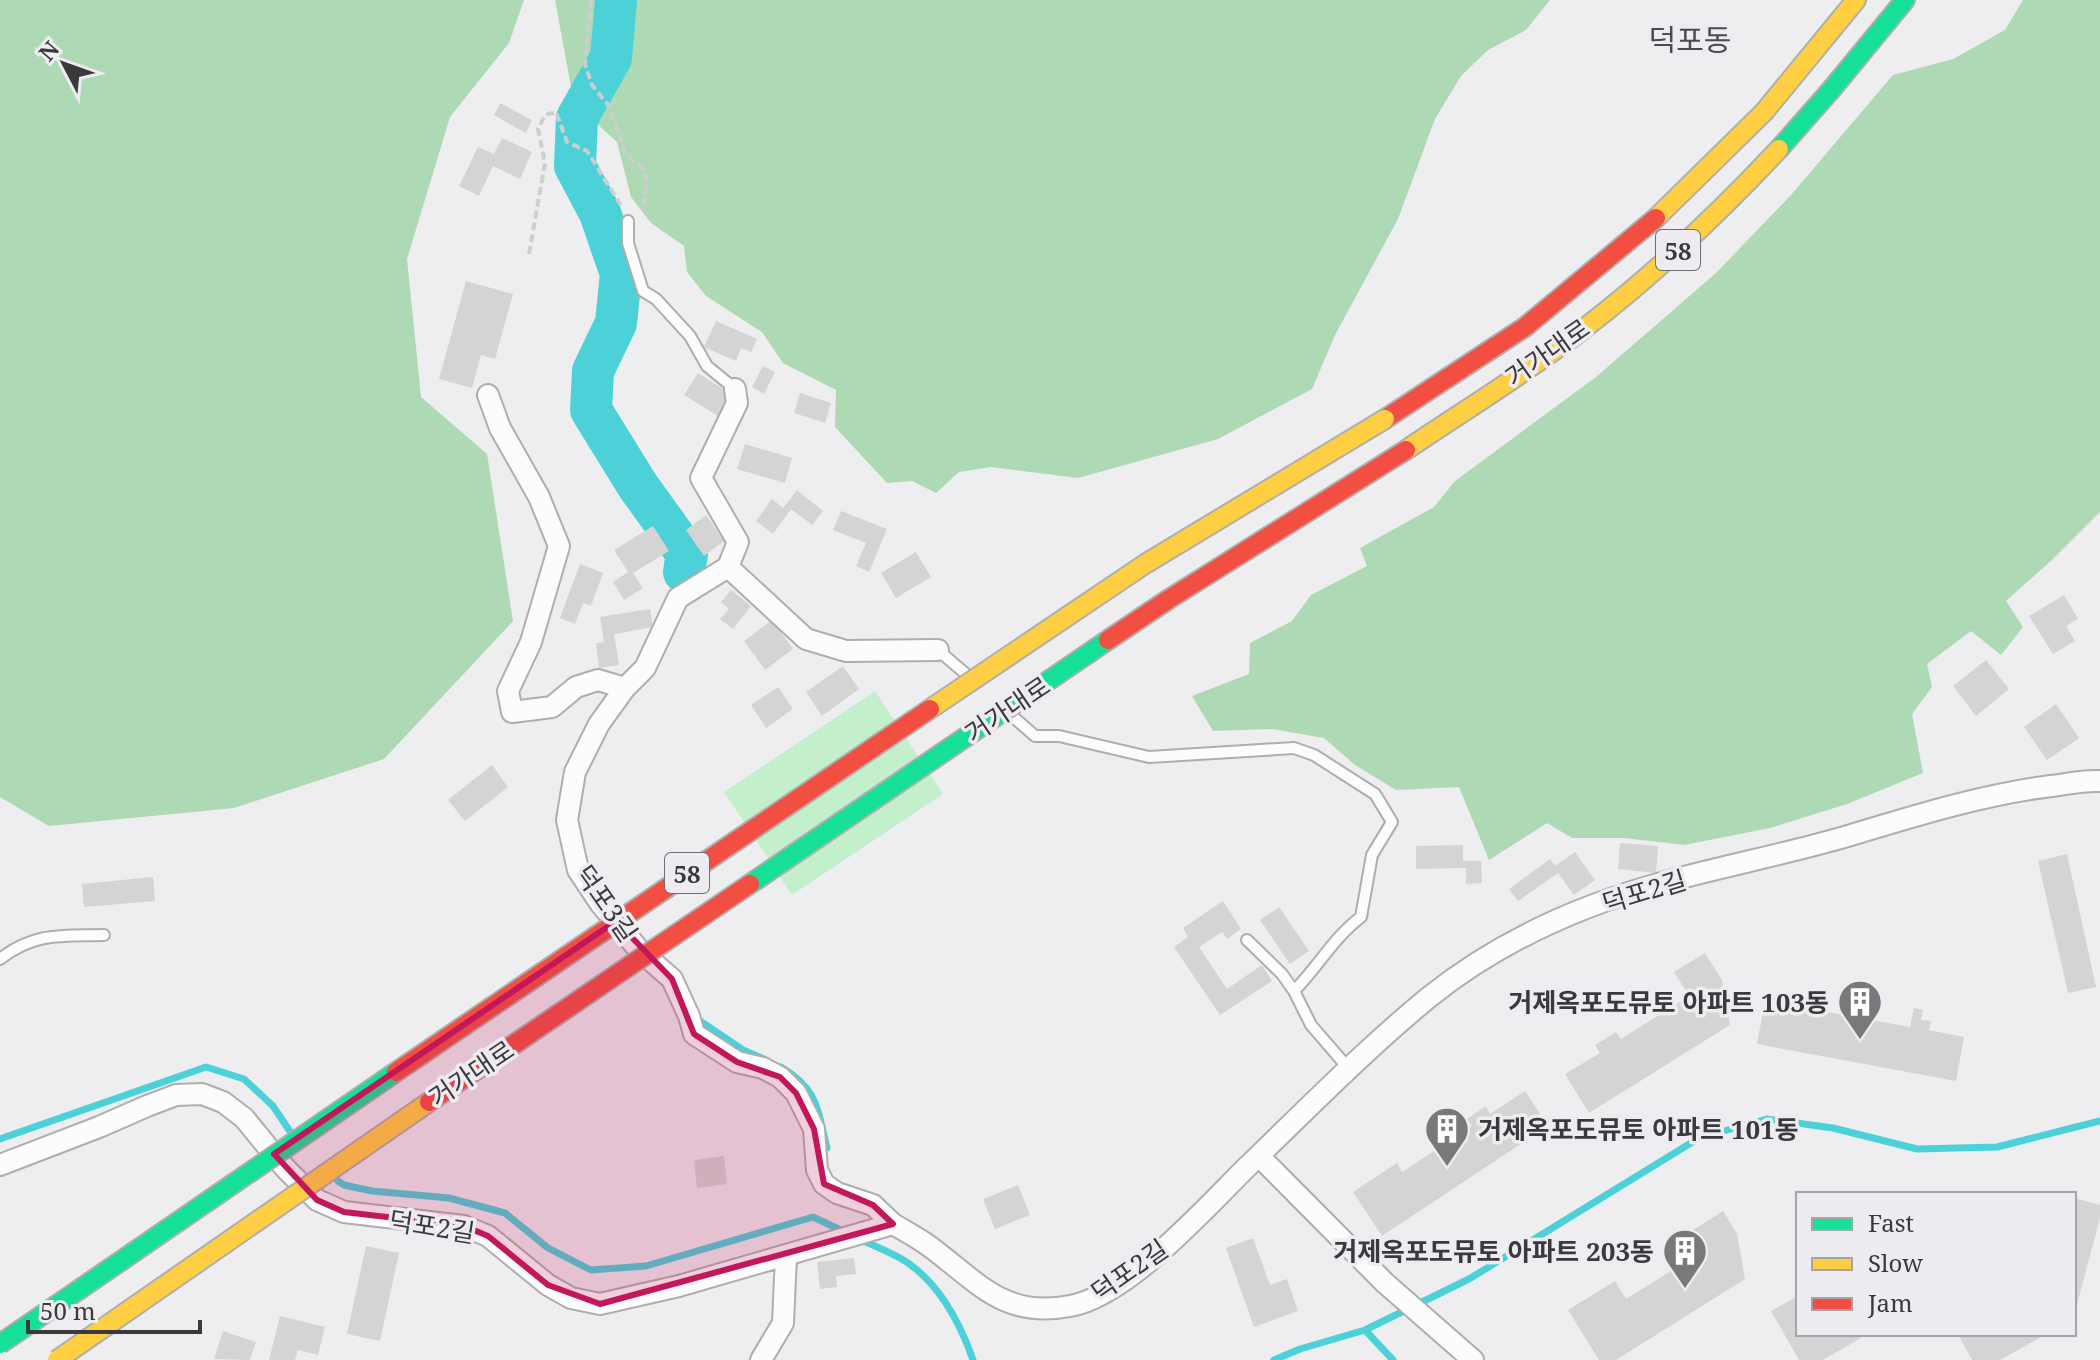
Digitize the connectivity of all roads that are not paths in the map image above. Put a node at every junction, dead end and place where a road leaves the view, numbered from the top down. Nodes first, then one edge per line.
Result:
1 (1856, 0) edge
2 (1905, 0) edge
3 (628, 221) road end
4 (735, 389) joint
5 (488, 395) dead end
6 (728, 567) junction
7 (938, 650) joint
8 (625, 688) junction
9 (981, 688) dead end
10 (992, 698) dead end
11 (2100, 781) edge
12 (104, 935) dead end
13 (1247, 940) dead end
14 (0, 959) edge
15 (1294, 991) junction
16 (1349, 1069) junction
17 (1259, 1156) junction
18 (0, 1165) edge
19 (893, 1224) junction
20 (786, 1256) junction
21 (0, 1344) edge
22 (57, 1360) edge
23 (761, 1360) edge
24 (1473, 1360) edge

1 - 21 highway, 거가대로 / 58, bridge
2 - 22 highway, 거가대로 / 58, bridge
3 - 4 lane
4 - 6 street
5 - 8 street
6 - 7 street
6 - 8 street, 덕포3길
7 - 9 lane
8 - 19 street, 덕포3길
10 - 15 lane
11 - 16 street, 덕포2길
12 - 14 lane
13 - 15 lane
15 - 16 lane
16 - 17 street, 덕포2길
17 - 19 street, 덕포2길
17 - 24 street
18 - 20 street, 덕포2길
19 - 20 street, 덕포2길
20 - 23 street

